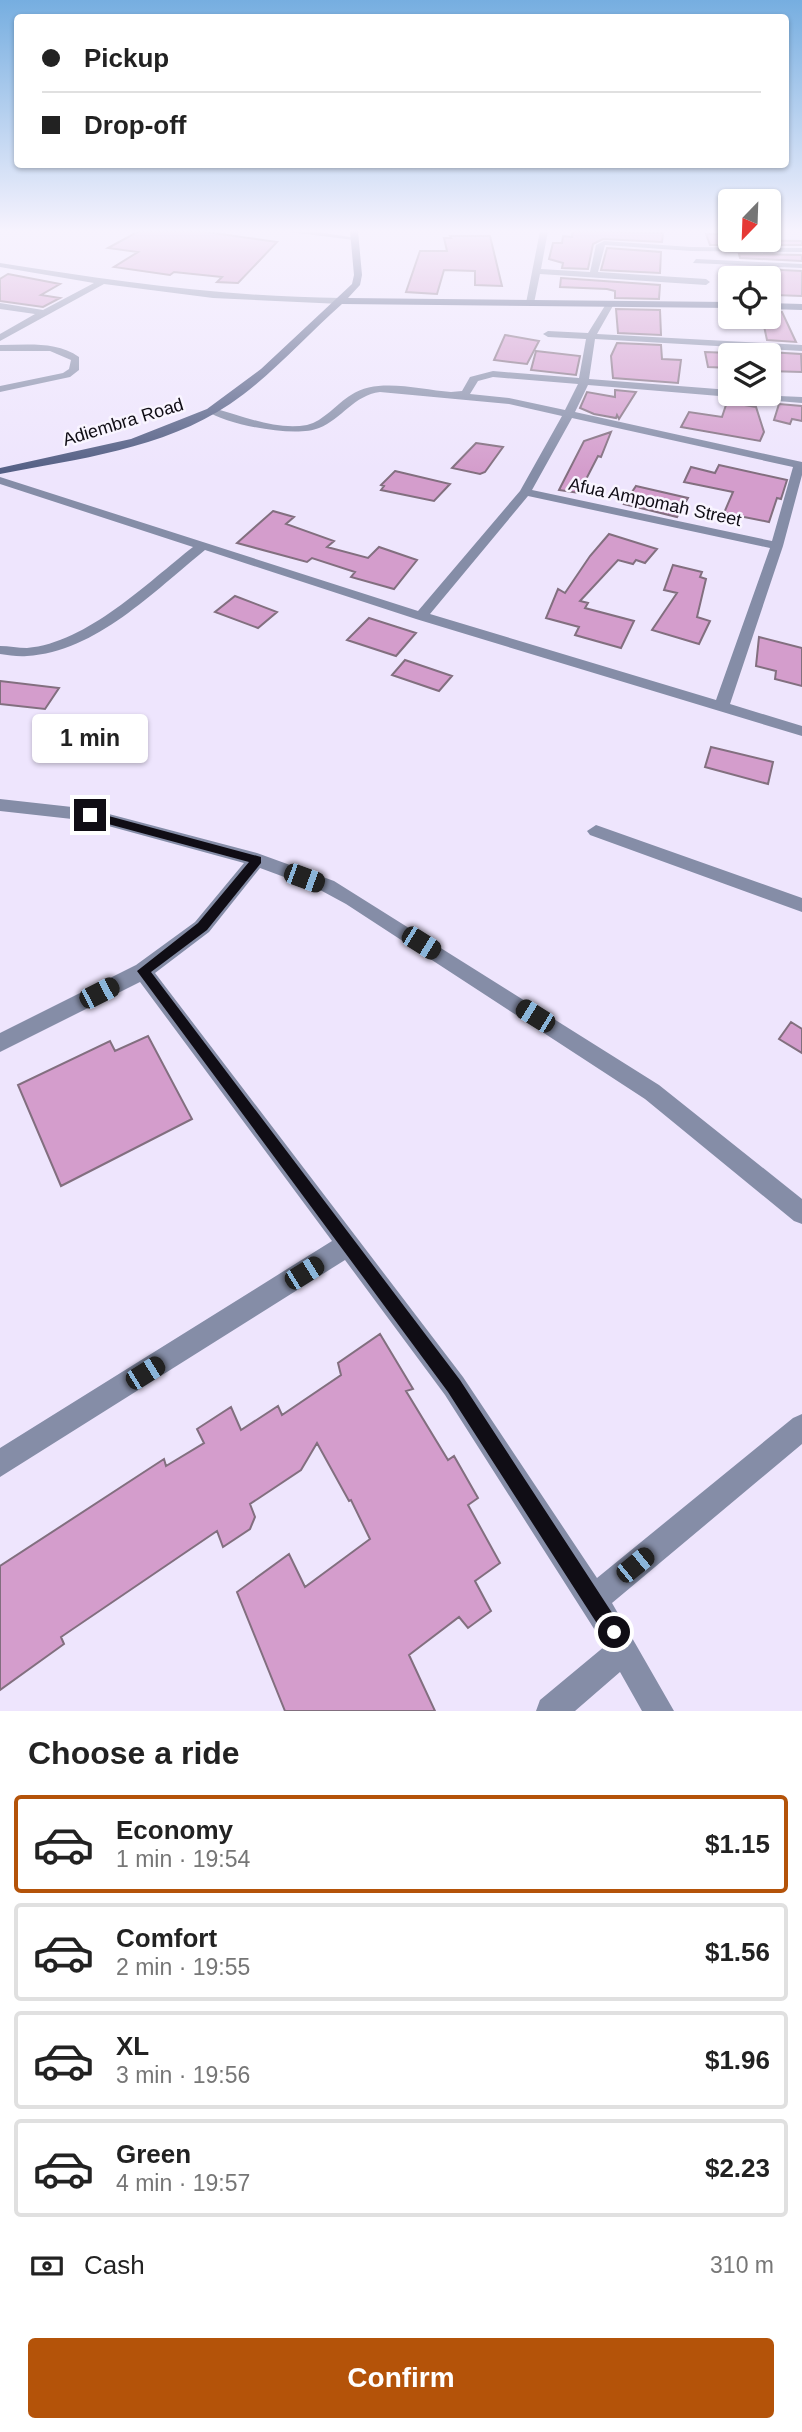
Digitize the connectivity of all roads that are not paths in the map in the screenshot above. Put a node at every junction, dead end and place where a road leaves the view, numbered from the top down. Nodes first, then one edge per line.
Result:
1 (33, 311) edge
2 (47, 311) edge
3 (331, 311) edge
4 (606, 311) edge
5 (41, 312) junction
6 (548, 334) dead end
7 (591, 337) junction
8 (0, 338) edge
9 (0, 348) edge
10 (802, 348) edge
11 (583, 382) junction
12 (0, 389) edge
13 (718, 392) edge
14 (452, 394) junction
15 (781, 398) edge
16 (802, 400) edge
17 (212, 411) junction
18 (569, 413) junction
19 (801, 465) edge
20 (0, 471) edge
21 (0, 480) edge
22 (525, 492) junction
23 (777, 546) junction
24 (202, 547) junction
25 (421, 616) junction
26 (0, 650) edge
27 (722, 705) junction
28 (802, 731) edge
29 (0, 805) edge
30 (596, 831) dead end
31 (257, 860) junction
32 (802, 905) edge
33 (143, 971) junction
34 (0, 1044) edge
35 (802, 1213) edge
36 (349, 1244) junction
37 (802, 1427) edge
38 (0, 1464) edge
39 (594, 1599) junction
40 (624, 1649) junction
41 (551, 1711) edge
42 (659, 1711) edge

1 - 5 street
2 - 5 street
3 - 17 street, Adiembra Road
4 - 7 street
5 - 8 street
6 - 7 street
7 - 10 street
7 - 11 street
9 - 12 street
11 - 13 street
11 - 14 street
11 - 18 street
14 - 17 street
14 - 18 street
15 - 16 street
17 - 20 street, Adiembra Road
18 - 19 street
18 - 22 street
19 - 23 street
21 - 24 street
22 - 23 street, Afua Ampomah Street
22 - 25 street
23 - 27 street
24 - 25 street
24 - 26 street
25 - 27 street
27 - 28 street
29 - 31 street
30 - 32 street
31 - 33 street
31 - 35 street
33 - 34 street
33 - 36 street
36 - 38 street
36 - 39 street
37 - 39 street
39 - 40 street
40 - 41 street
40 - 42 street

